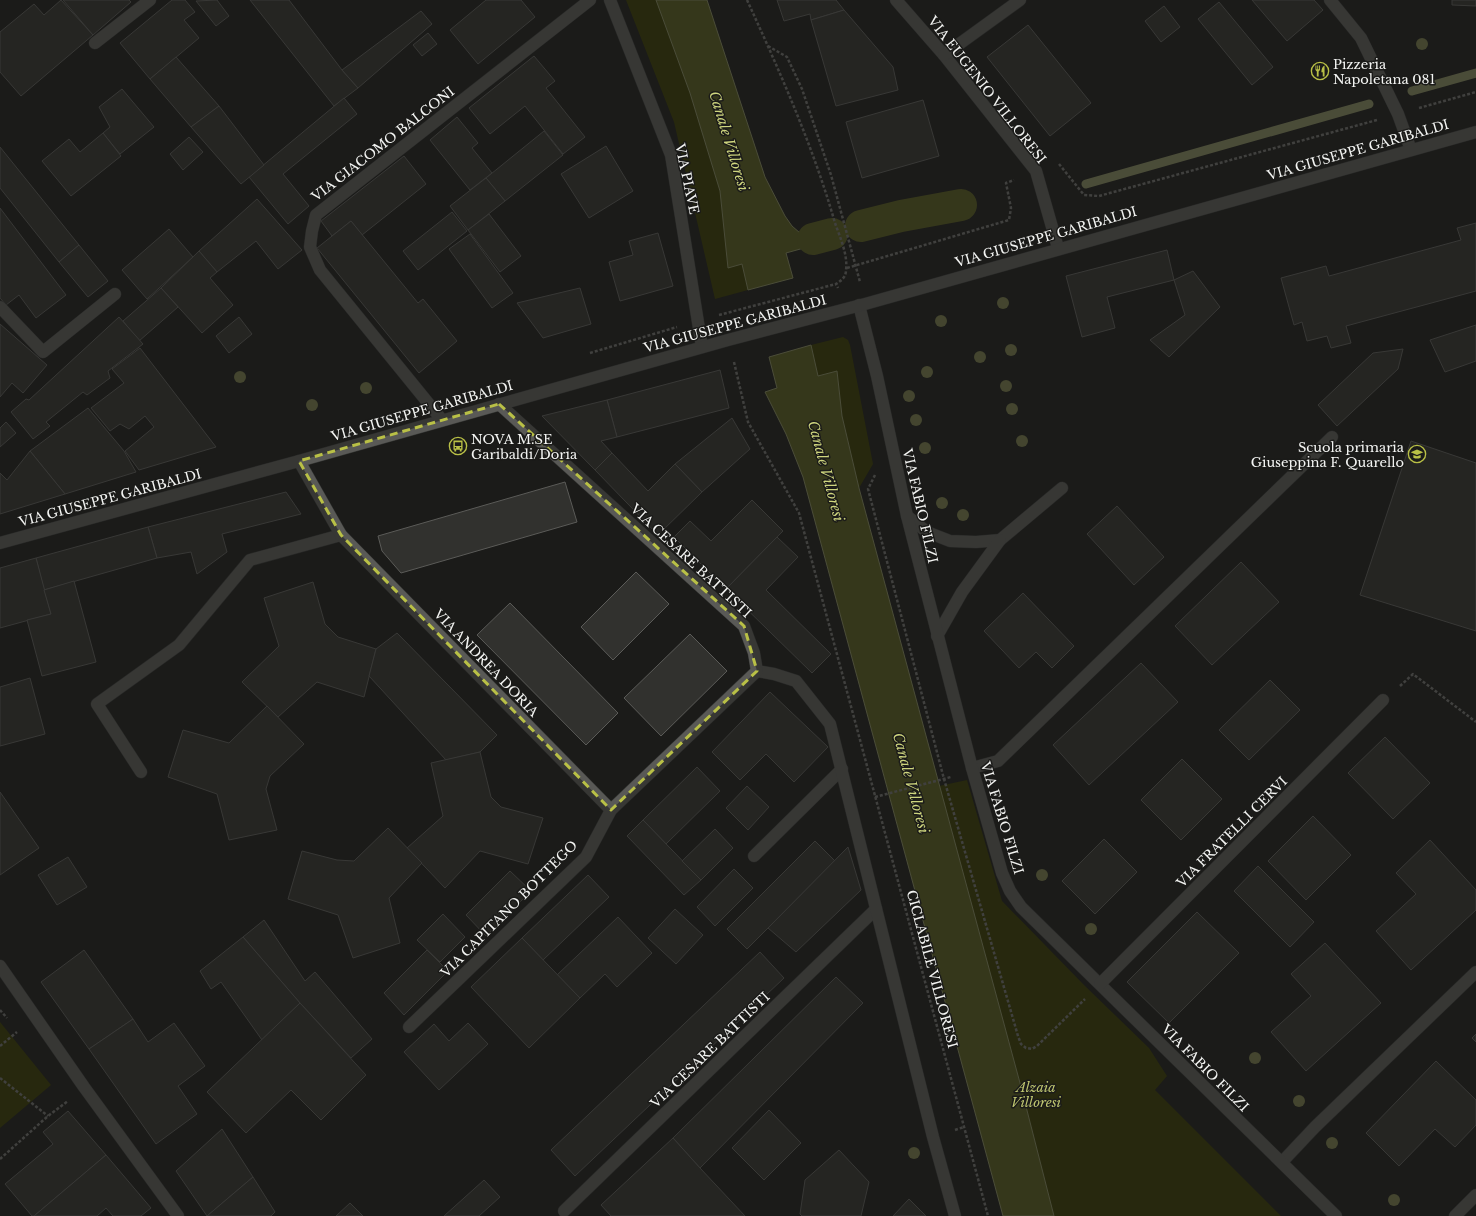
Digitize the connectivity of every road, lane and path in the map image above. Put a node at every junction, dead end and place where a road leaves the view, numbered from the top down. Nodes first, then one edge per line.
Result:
1 (150, 0) edge
2 (590, 0) edge
3 (610, 0) edge
4 (896, 0) edge
5 (1020, 0) edge
6 (1330, 0) edge
7 (95, 43) dead end
8 (768, 46) dead end
9 (944, 55) junction
10 (1476, 92) edge
11 (1398, 114) junction
12 (1476, 132) edge
13 (1411, 150) junction
14 (1036, 171) junction
15 (1058, 248) junction
16 (856, 266) junction
17 (847, 268) dead end
18 (836, 284) dead end
19 (115, 294) dead end
20 (862, 304) junction
21 (0, 307) edge
22 (728, 340) junction
23 (702, 347) junction
24 (499, 404) junction
25 (442, 420) junction
26 (1332, 437) dead end
27 (300, 461) junction
28 (1062, 488) dead end
29 (907, 516) junction
30 (341, 535) junction
31 (1000, 540) junction
32 (0, 543) edge
33 (937, 636) junction
34 (757, 671) junction
35 (1383, 700) joint
36 (1476, 722) edge
37 (972, 768) junction
38 (842, 770) junction
39 (141, 772) dead end
40 (875, 797) junction
41 (611, 810) junction
42 (754, 856) dead end
43 (876, 909) junction
44 (0, 968) edge
45 (1476, 972) edge
46 (1100, 984) junction
47 (409, 1027) dead end
48 (17, 1032) dead end
49 (0, 1046) edge
50 (0, 1078) edge
51 (84, 1087) junction
52 (48, 1116) junction
53 (0, 1159) edge
54 (1282, 1162) junction
55 (1476, 1195) edge
56 (564, 1211) dead end
57 (178, 1216) edge
58 (955, 1216) edge
59 (988, 1216) edge
60 (1336, 1216) edge
61 (1455, 1216) edge

1 - 7 street
2 - 25 street, VIA GIACOMO BALCONI
3 - 23 street, VIA PIAVE
4 - 9 street, VIA EUGENIO VILLORESI
5 - 9 street
6 - 11 street
8 - 16 path
9 - 14 street, VIA EUGENIO VILLORESI
10 - 11 path
11 - 13 street
11 - 14 path
12 - 13 street, VIA GIUSEPPE GARIBALDI
13 - 15 street, VIA GIUSEPPE GARIBALDI
14 - 15 street, VIA EUGENIO VILLORESI
14 - 16 path
15 - 20 street, VIA GIUSEPPE GARIBALDI
16 - 17 path
16 - 20 path
18 - 22 path, CICLABILE VILLORESI
19 - 21 street
20 - 22 street, VIA GIUSEPPE GARIBALDI
20 - 29 street, VIA FABIO FILZI
22 - 23 street, VIA GIUSEPPE GARIBALDI
22 - 40 path, CICLABILE VILLORESI
23 - 24 street, VIA GIUSEPPE GARIBALDI
24 - 25 street, VIA GIUSEPPE GARIBALDI
24 - 34 street, VIA CESARE BATTISTI
25 - 27 street, VIA GIUSEPPE GARIBALDI
26 - 37 street
27 - 30 street, VIA ANDREA DORIA
27 - 32 street, VIA GIUSEPPE GARIBALDI
28 - 31 street
29 - 31 street
29 - 33 street, VIA FABIO FILZI
30 - 39 street
30 - 41 street, VIA ANDREA DORIA
31 - 33 street
33 - 37 street, VIA FABIO FILZI
34 - 38 street
34 - 41 street, VIA CAPITANO BOTTEGO
35 - 36 path
35 - 46 street, VIA FRATELLI CERVI
37 - 46 street, VIA FABIO FILZI
38 - 42 street
38 - 43 street
40 - 46 path
40 - 59 path, CICLABILE VILLORESI
41 - 47 street, VIA CAPITANO BOTTEGO
43 - 56 street, VIA CESARE BATTISTI
43 - 58 street
44 - 51 street
45 - 54 street
46 - 54 street, VIA FABIO FILZI
48 - 49 path
50 - 52 path
51 - 52 path
51 - 57 street
52 - 53 path
54 - 60 street, VIA FABIO FILZI
55 - 61 street

